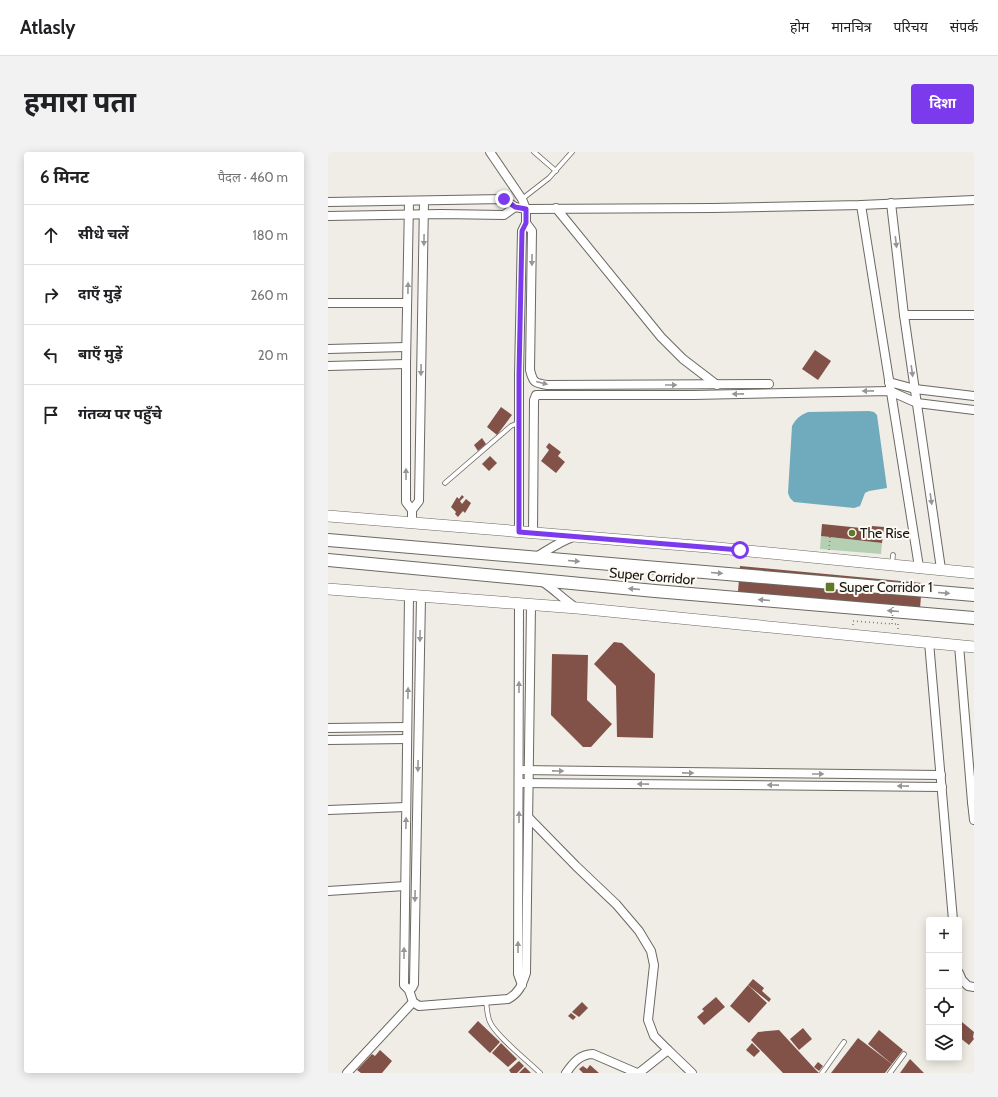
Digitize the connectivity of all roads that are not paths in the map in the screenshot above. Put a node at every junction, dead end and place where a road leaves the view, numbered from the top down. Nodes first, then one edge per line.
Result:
1 (490, 152) edge
2 (534, 152) edge
3 (572, 152) edge
4 (556, 171) junction
5 (522, 199) junction
6 (974, 200) edge
7 (409, 201) junction
8 (424, 201) junction
9 (328, 202) edge
10 (891, 203) junction
11 (861, 205) junction
12 (515, 207) junction
13 (556, 208) junction
14 (526, 209) junction
15 (409, 215) junction
16 (424, 215) junction
17 (328, 216) edge
18 (526, 223) junction
19 (328, 303) edge
20 (407, 303) junction
21 (904, 315) junction
22 (974, 315) edge
23 (406, 347) junction
24 (328, 349) edge
25 (406, 364) junction
26 (328, 366) edge
27 (889, 382) junction
28 (769, 384) dead end
29 (717, 385) junction
30 (915, 389) junction
31 (890, 391) junction
32 (974, 396) edge
33 (917, 403) junction
34 (974, 410) edge
35 (519, 422) junction
36 (445, 483) dead end
37 (412, 510) junction
38 (328, 516) edge
39 (412, 523) junction
40 (519, 532) junction
41 (533, 533) junction
42 (573, 536) junction
43 (328, 540) edge
44 (535, 558) junction
45 (328, 560) edge
46 (919, 567) junction
47 (941, 569) junction
48 (974, 573) edge
49 (542, 581) junction
50 (328, 589) edge
51 (409, 596) junction
52 (974, 596) edge
53 (421, 597) junction
54 (519, 604) junction
55 (531, 605) junction
56 (577, 608) junction
57 (974, 618) edge
58 (929, 642) junction
59 (959, 646) junction
60 (974, 647) edge
61 (407, 727) junction
62 (328, 728) edge
63 (407, 739) junction
64 (328, 740) edge
65 (519, 770) junction
66 (530, 771) junction
67 (941, 774) junction
68 (519, 783) junction
69 (530, 783) junction
70 (942, 787) junction
71 (973, 802) edge
72 (406, 807) junction
73 (328, 810) edge
74 (529, 818) junction
75 (974, 820) edge
76 (405, 886) junction
77 (328, 891) edge
78 (954, 917) edge
79 (962, 980) edge
80 (522, 985) junction
81 (974, 987) edge
82 (409, 990) junction
83 (486, 1001) junction
84 (413, 1002) junction
85 (844, 1042) dead end
86 (668, 1050) junction
87 (904, 1054) dead end
88 (347, 1073) edge
89 (540, 1073) edge
90 (566, 1073) edge
91 (638, 1073) edge
92 (692, 1073) edge
93 (822, 1073) edge
94 (890, 1073) edge

1 - 5 street
2 - 4 lane
3 - 4 lane
4 - 5 lane
5 - 14 street
6 - 10 street
7 - 8 street
7 - 9 street
7 - 15 street
8 - 12 street
8 - 16 street
10 - 11 street
10 -> 21 street
11 - 13 street
11 - 27 street
12 - 14 street
12 - 16 street
13 - 14 street
13 - 29 street
14 - 18 street
15 - 16 street
15 - 17 street
20 -> 15 street
16 -> 37 street
18 -> 29 street
18 - 35 street
19 - 20 street
20 - 23 street
21 - 22 street
21 -> 30 street
23 - 24 street
23 - 25 street
25 - 26 street
37 -> 25 street
27 - 30 street
27 - 31 street
28 - 29 street
30 - 32 street
30 - 33 street
31 - 33 street
31 -> 41 street
31 - 46 street
33 - 34 street
33 -> 47 street
35 - 36 lane
35 - 40 street
37 - 39 street
38 - 39 street
39 - 40 street
40 - 41 street
41 - 42 street
42 - 44 street
42 - 46 street
43 - 44 main road, Super Corridor
44 -> 52 main road, Super Corridor
45 - 49 main road, Super Corridor
46 - 47 street
47 - 48 street
49 - 56 street
57 -> 49 main road, Super Corridor
50 - 51 street
51 - 53 street
61 -> 51 street
53 - 54 street
53 -> 82 street
54 - 55 street
65 -> 54 street
55 - 56 street
55 - 66 street
56 - 58 street
58 - 59 street
58 - 67 street
59 - 60 street
59 - 71 street
61 - 62 street
61 - 63 street
63 - 64 street
63 - 72 street
65 - 66 street
65 - 68 street
66 -> 67 street
66 - 69 street
67 - 70 street
68 - 69 street
80 -> 68 street
70 -> 69 street
69 - 74 street
70 - 78 street
71 - 75 street
72 - 73 street
76 -> 72 street
74 - 80 street
74 - 86 street
76 - 77 street
82 -> 76 street
79 - 81 street
80 - 83 street
82 - 84 street
83 - 84 street
83 - 89 lane
84 - 88 street
85 - 93 lane
86 - 91 street
86 - 92 street
87 - 94 lane
90 - 91 street

